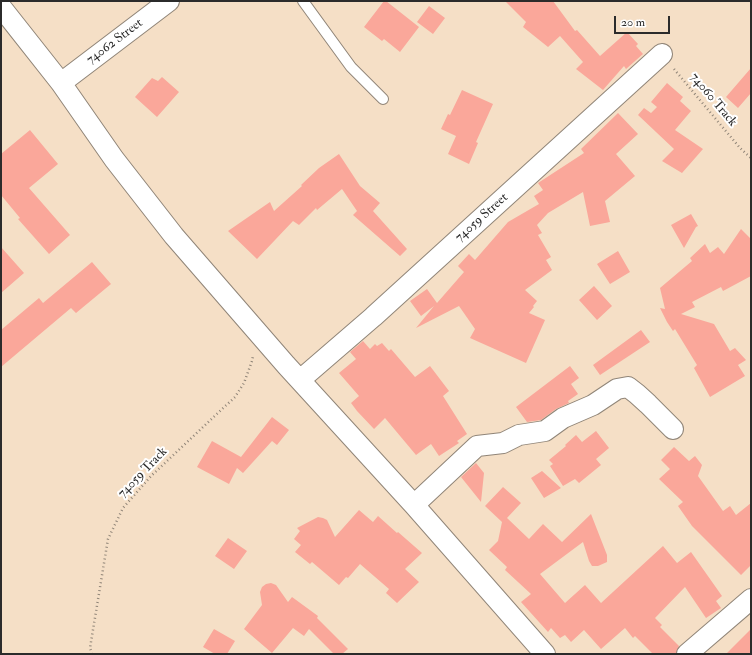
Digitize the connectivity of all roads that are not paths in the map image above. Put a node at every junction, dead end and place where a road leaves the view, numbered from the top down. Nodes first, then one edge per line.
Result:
1 (169, 1) edge
2 (303, 1) edge
3 (1, 7) edge
4 (662, 54) road end
5 (62, 83) junction
6 (384, 99) dead end
7 (300, 380) junction
8 (673, 429) dead end
9 (414, 505) junction
10 (751, 599) edge
11 (545, 654) edge
12 (687, 654) edge

1 - 5 street, 74062 Street
2 - 6 lane
3 - 5 street
4 - 7 street, 74059 Street
5 - 7 street
7 - 9 street
8 - 9 street
9 - 11 street
10 - 12 street

